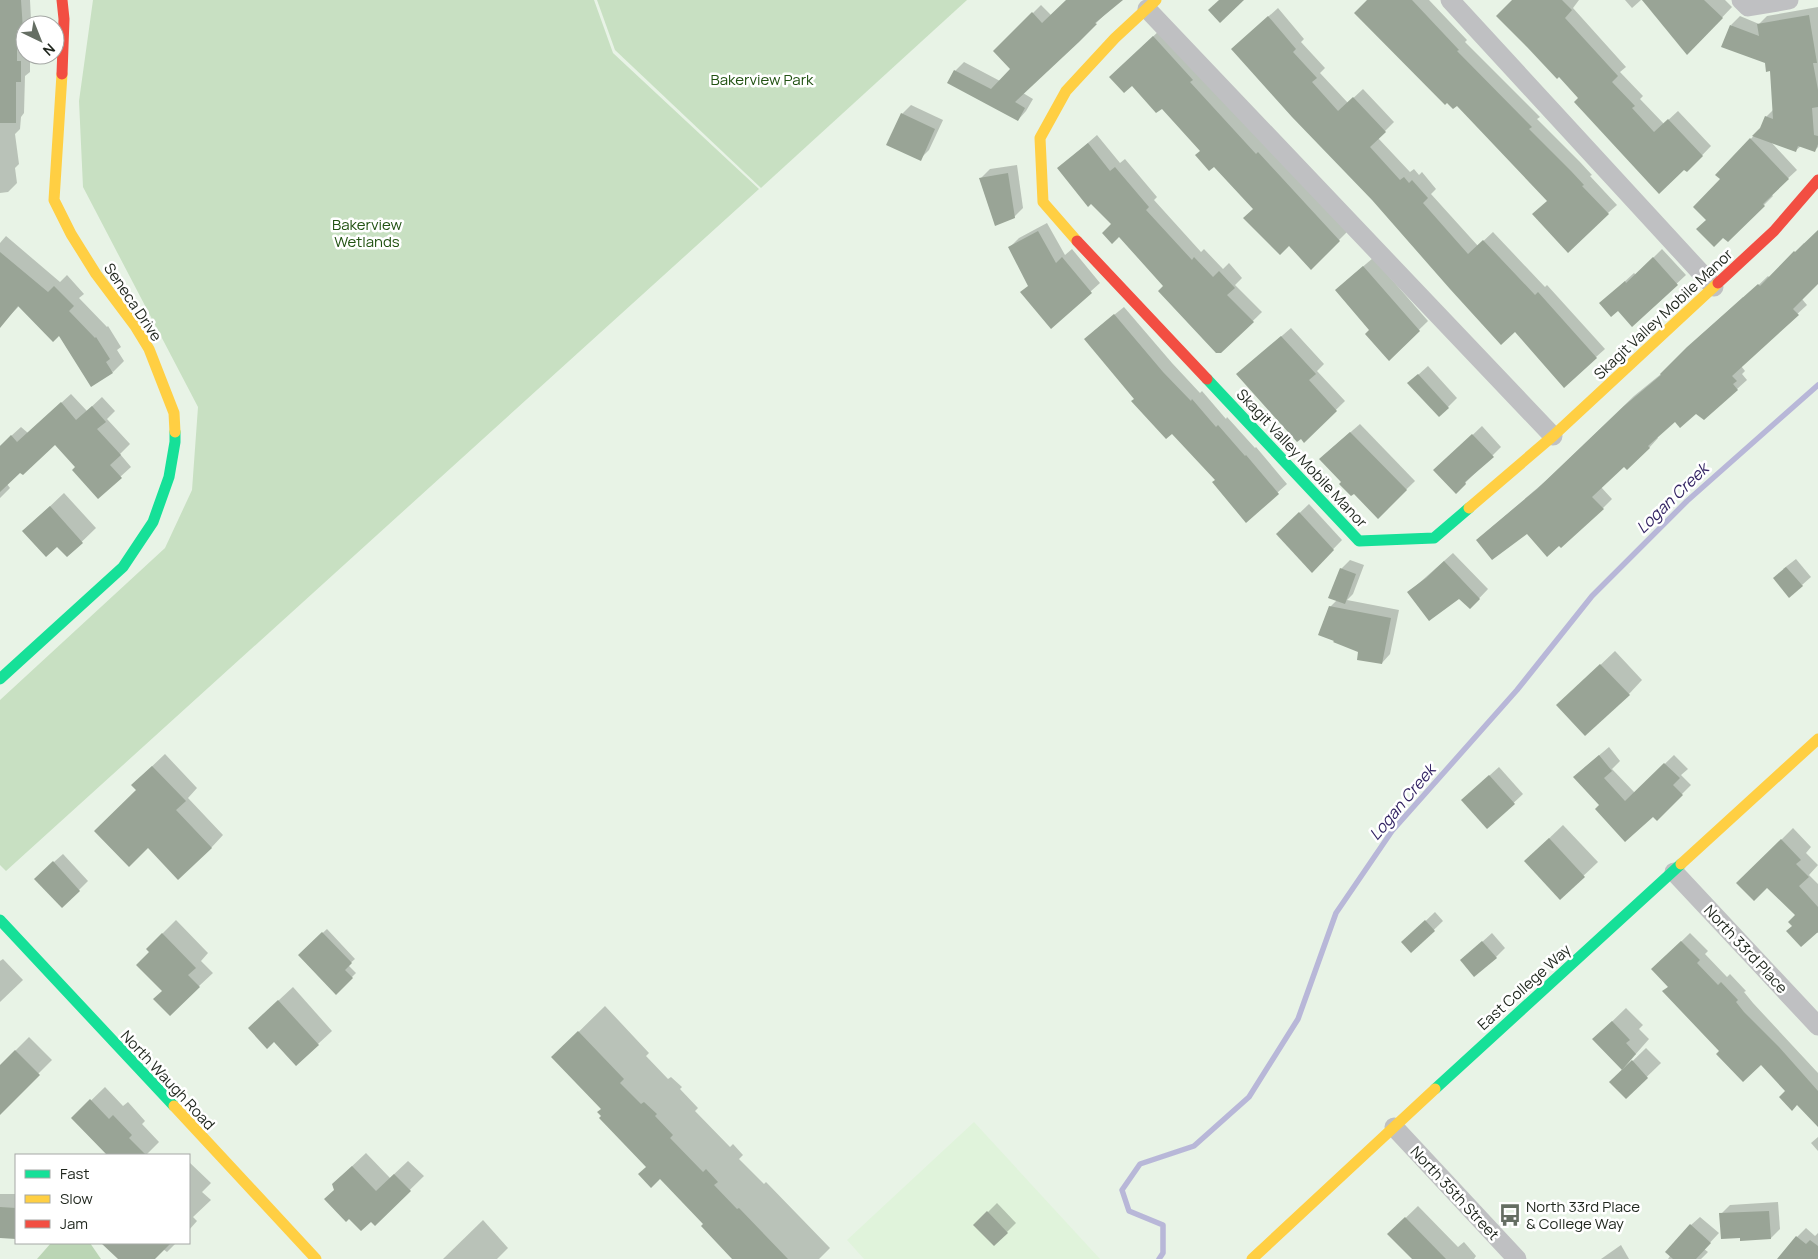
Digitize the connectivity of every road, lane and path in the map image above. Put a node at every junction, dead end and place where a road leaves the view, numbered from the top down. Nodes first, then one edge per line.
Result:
1 (62, 0) edge
2 (1450, 0) edge
3 (1741, 0) edge
4 (1789, 0) edge
5 (1152, 4) edge
6 (1818, 180) edge
7 (1714, 287) junction
8 (1553, 436) junction
9 (0, 679) edge
10 (1818, 739) edge
11 (1674, 872) junction
12 (0, 920) edge
13 (1818, 1026) edge
14 (1394, 1126) junction
15 (316, 1259) edge
16 (1252, 1259) edge
17 (1517, 1259) edge

1 - 9 street, Seneca Drive
2 - 7 street
3 - 4 street
5 - 8 street
5 - 8 street, Skagit Valley Mobile Manor
6 - 7 street, Skagit Valley Mobile Manor
7 - 8 street, Skagit Valley Mobile Manor
10 - 11 street, East College Way
11 - 13 street, North 33rd Place
11 - 14 street, East College Way
12 - 15 street, North Waugh Road
14 - 16 street, East College Way
14 - 17 street, North 35th Street

